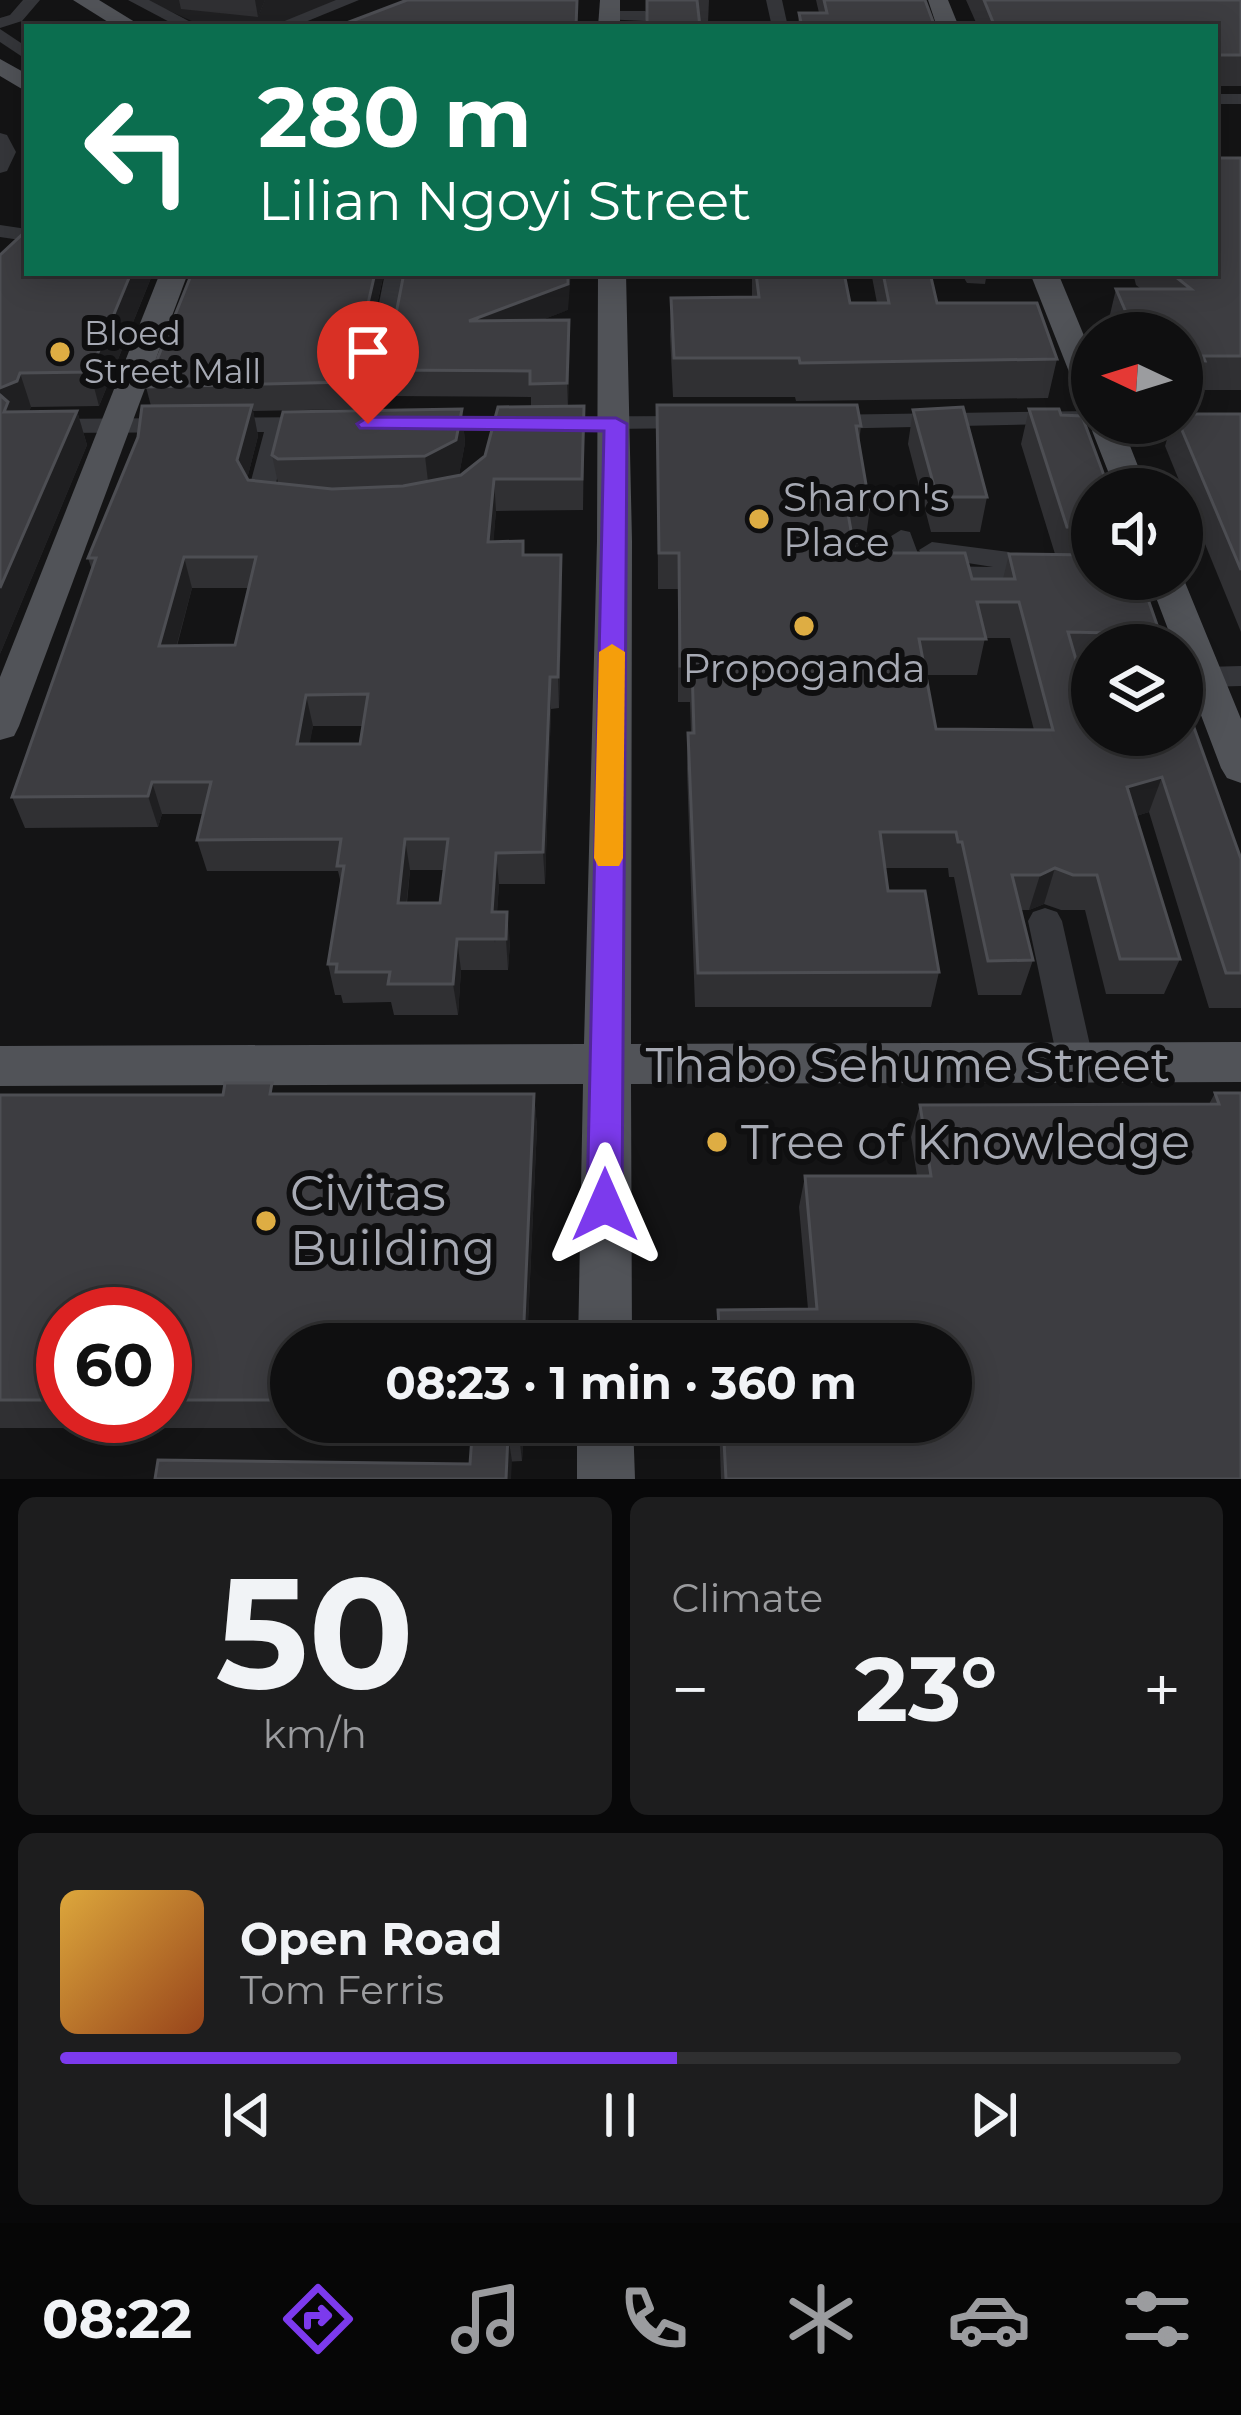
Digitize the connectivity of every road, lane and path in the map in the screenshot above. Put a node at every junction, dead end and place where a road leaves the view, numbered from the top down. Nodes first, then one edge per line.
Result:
1 (32, 0) edge
2 (83, 0) edge
3 (136, 0) edge
4 (351, 0) edge
5 (609, 14) edge
6 (645, 16) edge
7 (0, 23) edge
8 (127, 24) edge
9 (186, 24) edge
10 (286, 24) edge
11 (0, 34) edge
12 (24, 53) edge
13 (0, 140) edge
14 (0, 167) edge
15 (24, 240) edge
16 (0, 263) edge
17 (173, 276) edge
18 (395, 276) edge
19 (612, 276) edge
20 (1045, 276) edge
21 (1071, 340) edge
22 (1071, 418) edge
23 (806, 422) edge
24 (711, 423) edge
25 (278, 424) junction
26 (368, 424) junction
27 (485, 424) junction
28 (616, 424) junction
29 (116, 425) junction
30 (23, 426) edge
31 (481, 458) edge
32 (305, 506) edge
33 (901, 538) dead end
34 (932, 550) edge
35 (1018, 577) junction
36 (1071, 577) edge
37 (1179, 600) edge
38 (1223, 677) edge
39 (0, 727) edge
40 (1241, 768) edge
41 (1045, 921) dead end
42 (1241, 1062) edge
43 (1076, 1063) junction
44 (0, 1066) edge
45 (604, 1067) junction
46 (605, 1323) edge
47 (605, 1443) edge
48 (606, 1479) edge

1 - 7 street
2 - 8 main road
3 - 9 street
4 - 10 street
5 - 6 street
11 - 12 street
13 - 14 street
15 - 16 main road
17 - 29 main road
18 - 26 street
19 - 28 main road
20 - 21 main road
22 - 23 street
24 - 28 street
25 - 26 street
25 - 29 street
25 - 32 street
26 - 27 street
27 - 28 street
27 - 31 street
28 - 45 main road
29 - 30 street
29 - 39 main road
33 - 35 street
34 - 35 street
35 - 36 street
37 - 38 main road
38 - 40 main road
41 - 43 street
42 - 43 main road, Thabo Sehume Street
43 - 45 main road, Thabo Sehume Street
44 - 45 main road, Thabo Sehume Street
45 - 46 main road
47 - 48 main road

